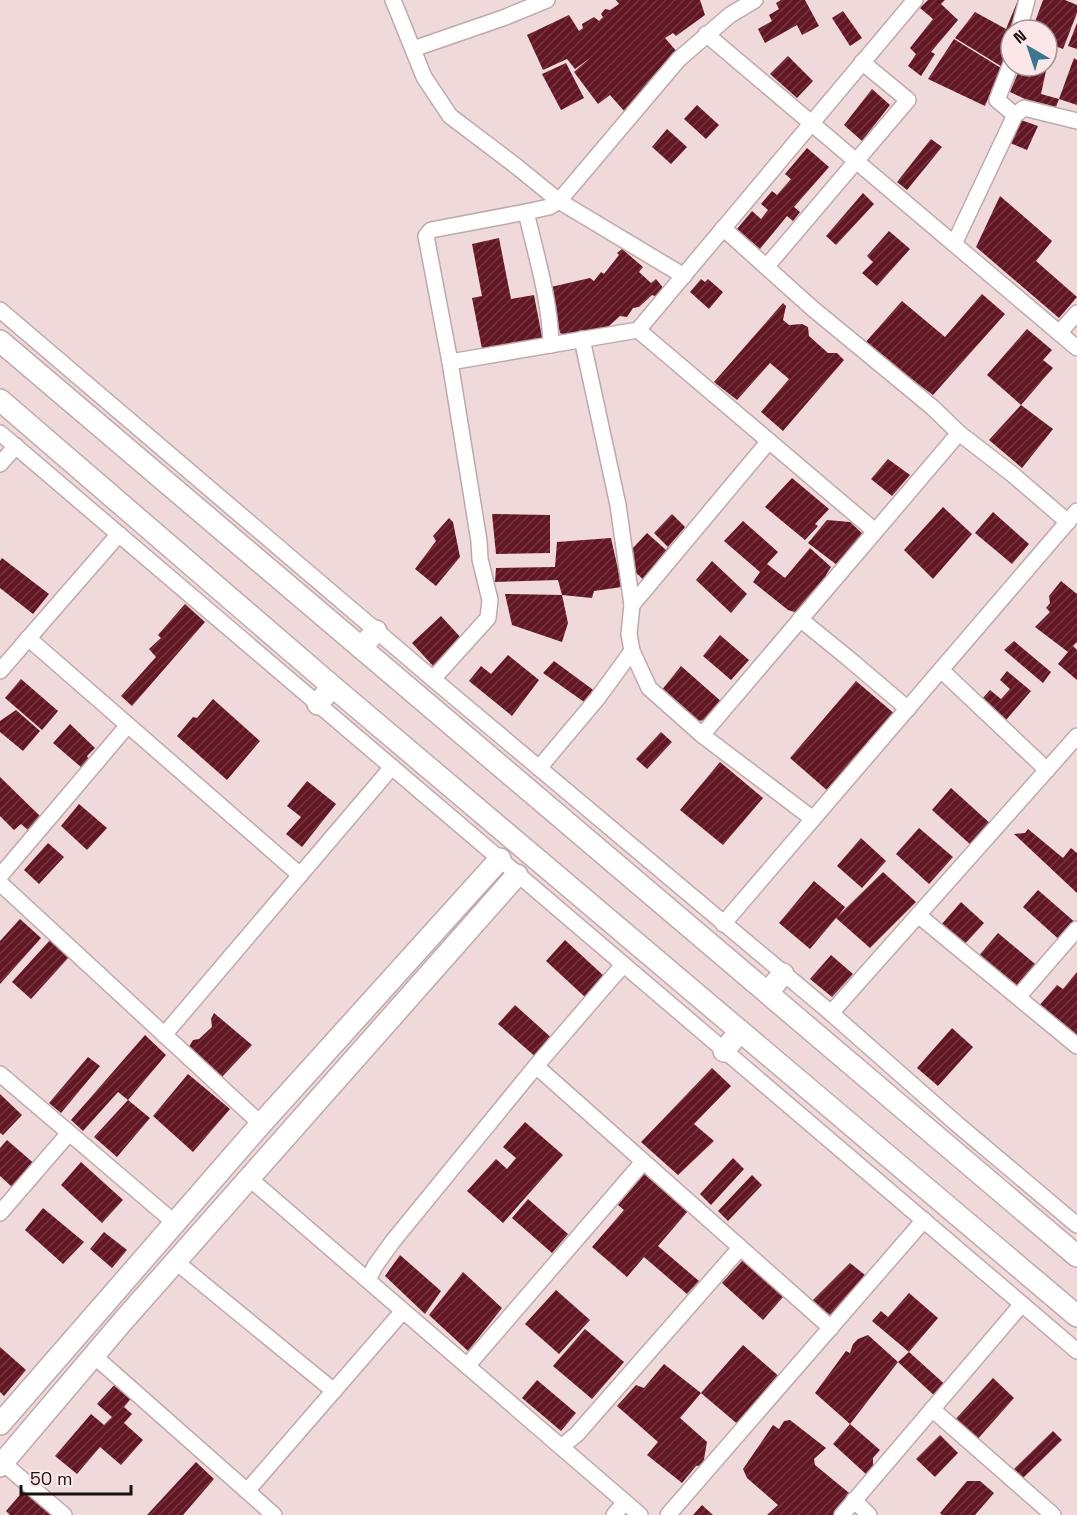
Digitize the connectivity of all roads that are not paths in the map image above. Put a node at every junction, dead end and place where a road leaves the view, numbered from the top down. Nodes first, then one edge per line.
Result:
1 (393, 0) edge
2 (547, 0) edge
3 (754, 0) edge
4 (915, 0) edge
5 (1027, 0) edge
6 (1022, 18) edge
7 (706, 34) junction
8 (413, 49) junction
9 (862, 62) junction
10 (1006, 78) edge
11 (1015, 115) junction
12 (1077, 121) edge
13 (811, 123) junction
14 (856, 161) junction
15 (559, 201) junction
16 (526, 212) junction
17 (723, 228) junction
18 (954, 244) junction
19 (767, 266) junction
20 (684, 276) junction
21 (0, 310) edge
22 (1077, 313) edge
23 (638, 330) junction
24 (1059, 333) junction
25 (582, 339) junction
26 (0, 341) edge
27 (551, 345) junction
28 (1077, 348) edge
29 (450, 362) junction
30 (0, 400) edge
31 (0, 433) edge
32 (959, 433) junction
33 (769, 441) junction
34 (16, 446) junction
35 (0, 464) edge
36 (1072, 517) edge
37 (875, 531) junction
38 (119, 534) junction
39 (632, 605) junction
40 (800, 619) junction
41 (376, 631) junction
42 (28, 638) junction
43 (362, 648) junction
44 (632, 651) junction
45 (941, 670) junction
46 (0, 671) edge
47 (432, 679) junction
48 (332, 686) junction
49 (318, 704) junction
50 (908, 709) junction
51 (128, 725) junction
52 (702, 735) junction
53 (1077, 736) edge
54 (392, 767) junction
55 (539, 768) junction
56 (1047, 770) junction
57 (813, 819) junction
58 (500, 859) junction
59 (517, 874) junction
60 (300, 875) junction
61 (0, 876) edge
62 (0, 883) edge
63 (918, 915) junction
64 (723, 924) junction
65 (1077, 929) edge
66 (623, 965) junction
67 (783, 974) junction
68 (768, 992) junction
69 (1018, 997) junction
70 (831, 1013) junction
71 (740, 1031) junction
72 (164, 1035) junction
73 (1077, 1046) edge
74 (724, 1051) junction
75 (536, 1066) junction
76 (0, 1074) edge
77 (261, 1124) junction
78 (69, 1132) junction
79 (643, 1162) junction
80 (249, 1178) junction
81 (0, 1213) edge
82 (924, 1220) junction
83 (175, 1223) junction
84 (1077, 1225) edge
85 (740, 1248) junction
86 (1077, 1256) edge
87 (176, 1261) junction
88 (368, 1280) junction
89 (104, 1304) junction
90 (1022, 1304) junction
91 (403, 1311) junction
92 (1077, 1316) edge
93 (123, 1321) junction
94 (831, 1328) junction
95 (1077, 1351) edge
96 (93, 1355) junction
97 (467, 1366) junction
98 (334, 1391) junction
99 (932, 1409) junction
100 (0, 1424) edge
101 (561, 1447) junction
102 (1, 1464) edge
103 (247, 1491) junction
104 (854, 1500) junction
105 (625, 1502) junction
106 (64, 1515) edge
107 (274, 1515) edge
108 (614, 1515) edge
109 (640, 1515) edge
110 (668, 1515) edge
111 (842, 1515) edge
112 (869, 1515) edge
113 (1053, 1515) edge

1 - 8 street
2 - 8 street
3 - 7 street
4 - 9 street
5 - 6 street
7 - 13 street
7 - 15 street
8 - 15 street
9 - 13 street
9 - 14 street
10 - 11 street
11 - 12 street
11 - 18 street
13 - 14 street
13 - 17 street
14 - 18 street
14 - 19 street
15 - 16 street
15 - 20 street
16 - 27 street
16 - 29 street
17 - 19 street
17 - 20 street
18 - 24 street
19 - 32 street
20 - 23 street
21 - 41 street
22 - 24 street
23 - 25 street
23 - 33 street
24 - 28 street
25 - 27 street
25 - 39 street
26 - 43 main road
27 - 29 street
29 - 47 street
30 - 48 main road
31 - 34 street
32 - 36 street
32 - 37 street
33 - 37 street
33 - 39 street
34 - 35 street
34 - 38 street
36 - 45 street
37 - 40 street
38 - 42 street
38 - 49 street
39 - 44 street
40 - 50 street
40 - 52 street
41 - 43 main road
41 - 47 street
42 - 46 street
42 - 51 street
43 - 68 main road
44 - 52 street
44 - 55 street
45 - 50 street
45 - 56 street
47 - 55 street
48 - 49 main road
48 - 71 main road
49 - 54 street
50 - 57 street
51 - 60 street
51 - 61 street
52 - 57 street
53 - 56 street
54 - 58 street
54 - 60 street
55 - 64 street
56 - 63 street
57 - 64 street
58 - 59 street
58 - 77 main road
59 - 66 street
59 - 80 main road
60 - 72 street
62 - 72 street
63 - 69 street
63 - 70 street
64 - 67 street
65 - 69 street
66 - 74 street
66 - 75 street
67 - 68 main road
67 - 70 street
68 - 86 main road
69 - 73 street
70 - 84 street
71 - 74 main road
71 - 92 main road
72 - 77 street
74 - 82 street
75 - 79 street
75 - 88 street
76 - 78 street
77 - 83 main road
78 - 81 street
78 - 83 street
79 - 85 street
79 - 97 street
80 - 87 main road
80 - 88 street
82 - 90 street
82 - 94 street
83 - 89 main road
85 - 94 street
85 - 101 street
87 - 93 main road
87 - 98 street
88 - 91 street
89 - 93 main road
89 - 100 main road
90 - 95 street
90 - 99 street
91 - 97 street
91 - 98 street
93 - 96 main road
94 - 110 street
96 - 102 main road
96 - 103 street
97 - 101 street
98 - 103 street
99 - 104 street
99 - 113 street
101 - 105 street
102 - 106 street
103 - 107 street
104 - 111 street
104 - 112 street
105 - 108 street
105 - 109 street

